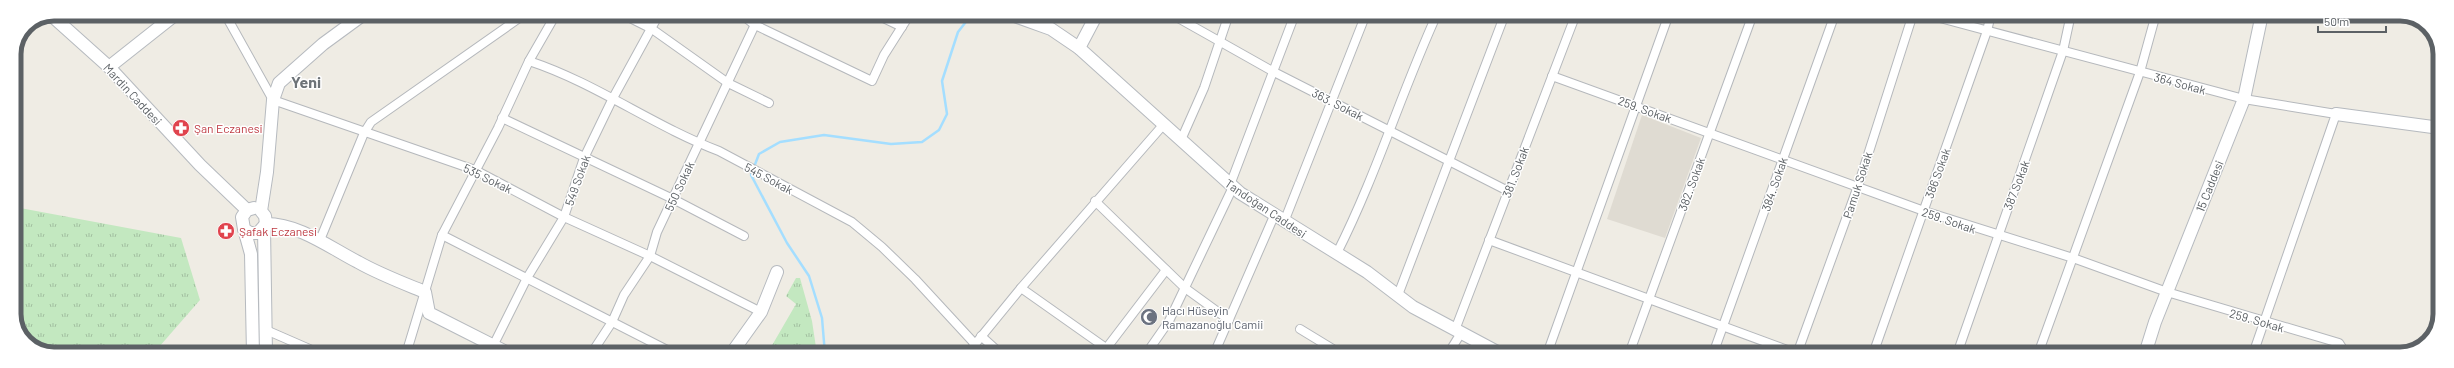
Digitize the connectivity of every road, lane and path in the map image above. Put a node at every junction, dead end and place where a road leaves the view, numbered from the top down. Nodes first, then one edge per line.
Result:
1 (58, 21) edge
2 (167, 21) edge
3 (229, 21) edge
4 (354, 21) edge
5 (515, 21) edge
6 (552, 21) edge
7 (636, 21) edge
8 (656, 21) edge
9 (750, 21) edge
10 (757, 21) edge
11 (890, 21) edge
12 (906, 21) edge
13 (1029, 21) edge
14 (1093, 21) edge
15 (1183, 21) edge
16 (1227, 21) edge
17 (1292, 21) edge
18 (1363, 21) edge
19 (1434, 21) edge
20 (1502, 21) edge
21 (1573, 21) edge
22 (1667, 21) edge
23 (1750, 21) edge
24 (1833, 21) edge
25 (1910, 21) edge
26 (1951, 21) edge
27 (1989, 21) edge
28 (2069, 21) edge
29 (2154, 21) edge
30 (2261, 21) edge
31 (755, 25) junction
32 (902, 27) junction
33 (652, 29) junction
34 (1987, 31) junction
35 (1219, 43) junction
36 (1079, 48) junction
37 (2062, 50) junction
38 (529, 61) junction
39 (109, 67) junction
40 (1274, 72) junction
41 (2140, 72) junction
42 (1552, 76) junction
43 (728, 83) junction
44 (613, 98) junction
45 (2244, 99) junction
46 (273, 100) junction
47 (1332, 101) junction
48 (769, 103) dead end
49 (1636, 106) junction
50 (2336, 114) junction
51 (502, 118) junction
52 (1164, 124) junction
53 (2433, 127) edge
54 (1390, 131) junction
55 (364, 133) junction
56 (1710, 133) junction
57 (1181, 140) junction
58 (699, 143) junction
59 (584, 158) junction
60 (1783, 160) junction
61 (1449, 163) junction
62 (475, 170) junction
63 (1231, 186) junction
64 (1858, 186) junction
65 (1508, 190) junction
66 (673, 199) junction
67 (1095, 201) junction
68 (247, 210) junction
69 (261, 211) junction
70 (1924, 211) junction
71 (564, 217) junction
72 (1279, 219) junction
73 (265, 226) junction
74 (244, 229) junction
75 (442, 235) junction
76 (744, 236) dead end
77 (1997, 236) junction
78 (320, 240) junction
79 (1489, 240) junction
80 (1337, 253) junction
81 (650, 256) junction
82 (2073, 258) junction
83 (1166, 270) junction
84 (777, 272) dead end
85 (1577, 274) junction
86 (526, 278) junction
87 (1021, 288) junction
88 (1185, 288) junction
89 (425, 292) junction
90 (2167, 292) junction
91 (1398, 295) junction
92 (1650, 300) junction
93 (761, 312) junction
94 (1229, 320) junction
95 (612, 322) junction
96 (2265, 322) junction
97 (1723, 326) junction
98 (1300, 329) dead end
99 (266, 330) junction
100 (1458, 331) junction
101 (981, 336) junction
102 (974, 344) junction
103 (252, 347) edge
104 (266, 347) edge
105 (305, 347) edge
106 (408, 347) edge
107 (488, 347) edge
108 (492, 347) edge
109 (596, 347) edge
110 (661, 347) edge
111 (737, 347) edge
112 (972, 347) edge
113 (993, 347) edge
114 (1099, 347) edge
115 (1107, 347) edge
116 (1151, 347) edge
117 (1217, 347) edge
118 (1330, 347) edge
119 (1451, 347) edge
120 (1481, 347) edge
121 (1551, 347) edge
122 (1632, 347) edge
123 (1716, 347) edge
124 (1778, 347) edge
125 (1800, 347) edge
126 (1875, 347) edge
127 (1959, 347) edge
128 (2041, 347) edge
129 (2147, 347) edge
130 (2256, 347) edge
131 (2342, 347) edge

1 - 39 street, Mardin Caddesi
2 - 39 street
3 - 46 street
4 - 46 street
5 - 55 street
6 - 38 street
7 - 33 street
8 - 33 street, 549 Sokak
9 - 31 street
10 - 31 street, 550 Sokak
11 - 32 street
12 - 32 street
13 - 36 street, Tandoğan Caddesi
14 - 36 street
15 - 35 street, 363. Sokak
16 - 35 street
17 - 40 street
18 - 47 street
19 - 54 street
20 - 61 street
21 - 42 street, 381. Sokak
22 - 49 street
23 - 56 street, 382. Sokak
24 - 60 street, 384. Sokak
25 - 64 street, Pamuk Sokak
26 - 34 street, 364 Sokak
27 - 34 street, 386 Sokak
28 - 37 street, 387 Sokak
29 - 41 street
30 - 45 street, 15 Caddesi
31 - 32 street
31 - 43 street, 550 Sokak
33 - 43 street
33 - 44 street, 549 Sokak
34 - 37 street, 364 Sokak
34 - 70 street, 386 Sokak
35 - 40 street, 363. Sokak
35 - 57 street
36 - 52 street, Tandoğan Caddesi
37 - 41 street, 364 Sokak
37 - 77 street, 387 Sokak
38 - 44 street, 545 Sokak
38 - 51 street
39 - 68 street, Mardin Caddesi
40 - 47 street, 363. Sokak
40 - 63 street
41 - 45 street, 364 Sokak
41 - 82 street
42 - 49 street, 259. Sokak
42 - 65 street, 381. Sokak
43 - 48 street
43 - 58 street, 550 Sokak
44 - 58 street, 545 Sokak
44 - 59 street, 549 Sokak
45 - 50 street, 364 Sokak
45 - 90 street, 15 Caddesi
46 - 55 street, 535 Sokak
46 - 69 street
47 - 54 street, 363. Sokak
47 - 72 street
49 - 56 street, 259. Sokak
49 - 85 street
50 - 53 street, 364 Sokak
50 - 96 street
51 - 59 street
51 - 62 street
52 - 57 street, Tandoğan Caddesi
52 - 67 street
54 - 61 street, 363. Sokak
54 - 80 street
55 - 62 street, 535 Sokak
55 - 78 street
56 - 60 street, 259. Sokak
56 - 92 street, 382. Sokak
57 - 63 street, Tandoğan Caddesi
58 - 66 street, 550 Sokak
58 - 102 street, 545 Sokak
59 - 66 street
59 - 71 street, 549 Sokak
60 - 64 street, 259. Sokak
60 - 97 street, 384. Sokak
61 - 65 street, 363. Sokak
61 - 91 street
62 - 71 street, 535 Sokak
62 - 75 street
63 - 72 street, Tandoğan Caddesi
63 - 88 street
64 - 70 street, 259. Sokak
64 - 125 street, Pamuk Sokak
65 - 79 street, 381. Sokak
66 - 76 street
66 - 81 street, 550 Sokak
67 - 83 street
67 - 87 street
68 - 69 street
68 - 74 street
69 - 73 street
70 - 77 street, 259. Sokak
70 - 126 street, 386 Sokak
71 - 81 street, 535 Sokak
71 - 86 street, 549 Sokak
72 - 80 street, Tandoğan Caddesi
72 - 94 street
73 - 74 street
73 - 78 street
73 - 99 street
74 - 103 street
75 - 86 street
75 - 89 street
77 - 82 street, 259. Sokak
77 - 127 street, 387 Sokak
78 - 89 street
79 - 85 street
79 - 100 street, 381. Sokak
80 - 91 street, Tandoğan Caddesi
81 - 93 street, 535 Sokak
81 - 95 street, 550 Sokak
82 - 90 street, 259. Sokak
82 - 128 street
83 - 88 street
83 - 115 street
84 - 93 street
85 - 92 street
85 - 121 street
86 - 95 street
86 - 108 street, 549 Sokak
87 - 101 street
87 - 114 street
88 - 94 street
88 - 116 street
89 - 106 street
89 - 107 street
90 - 96 street, 259. Sokak
90 - 129 street, 15 Caddesi
91 - 100 street, Tandoğan Caddesi
92 - 97 street
92 - 122 street, 382. Sokak
93 - 111 street
94 - 117 street
95 - 109 street, 550 Sokak
95 - 110 street
96 - 130 street
96 - 131 street, 259. Sokak
97 - 123 street, 384. Sokak
97 - 124 street
98 - 118 street
99 - 104 street
99 - 105 street
100 - 119 street, 381. Sokak
100 - 120 street, Tandoğan Caddesi
101 - 102 street
101 - 113 street
102 - 112 street

